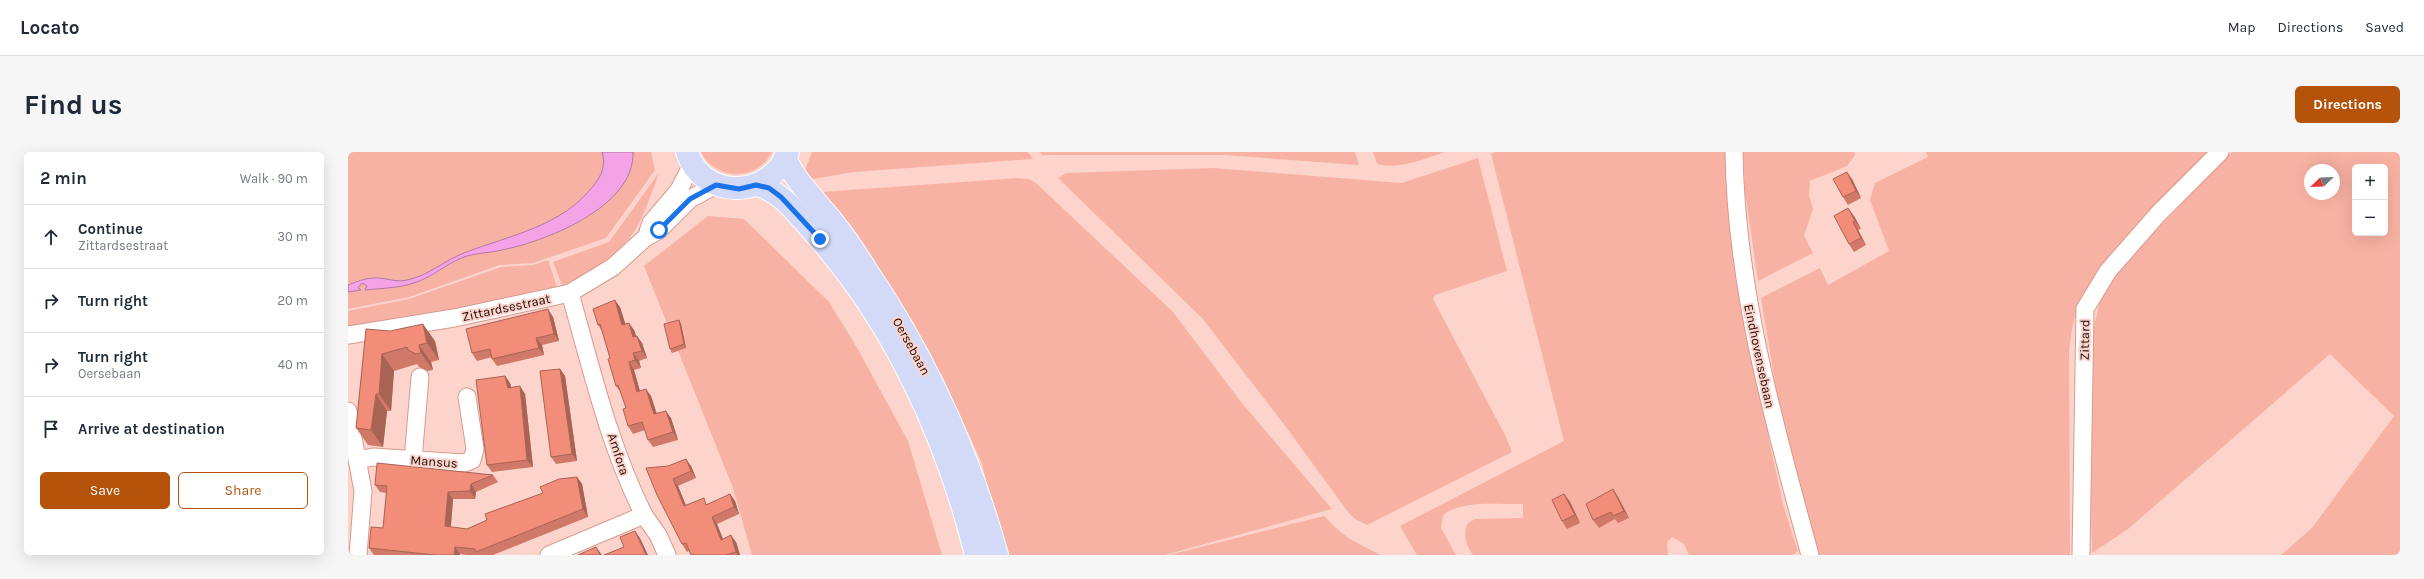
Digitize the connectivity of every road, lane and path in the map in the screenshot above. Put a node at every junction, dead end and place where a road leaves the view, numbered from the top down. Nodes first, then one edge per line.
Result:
1 (1734, 152) edge
2 (2220, 152) edge
3 (786, 155) edge
4 (689, 158) edge
5 (716, 185) junction
6 (756, 185) junction
7 (645, 238) junction
8 (570, 293) junction
9 (348, 335) edge
10 (420, 377) dead end
11 (467, 397) dead end
12 (348, 412) edge
13 (357, 460) junction
14 (413, 460) junction
15 (644, 515) junction
16 (358, 555) edge
17 (550, 555) edge
18 (667, 555) edge
19 (976, 555) edge
20 (997, 555) edge
21 (1810, 555) edge
22 (2081, 555) edge

1 - 21 street, Eindhovensebaan
2 - 22 street, Zittard
3 - 6 main road
3 - 20 main road, Oersebaan
4 - 5 main road
4 - 7 street, Zittardsestraat
5 - 6 main road
5 - 7 street, Zittardsestraat
6 - 19 main road, Oersebaan
7 - 8 street, Zittardsestraat
8 - 9 street, Zittardsestraat
8 - 15 street, Amfora
10 - 14 street
11 - 14 street, Mansus
12 - 13 street
13 - 14 street, Mansus
13 - 16 street
15 - 17 street
15 - 18 street, Amfora

